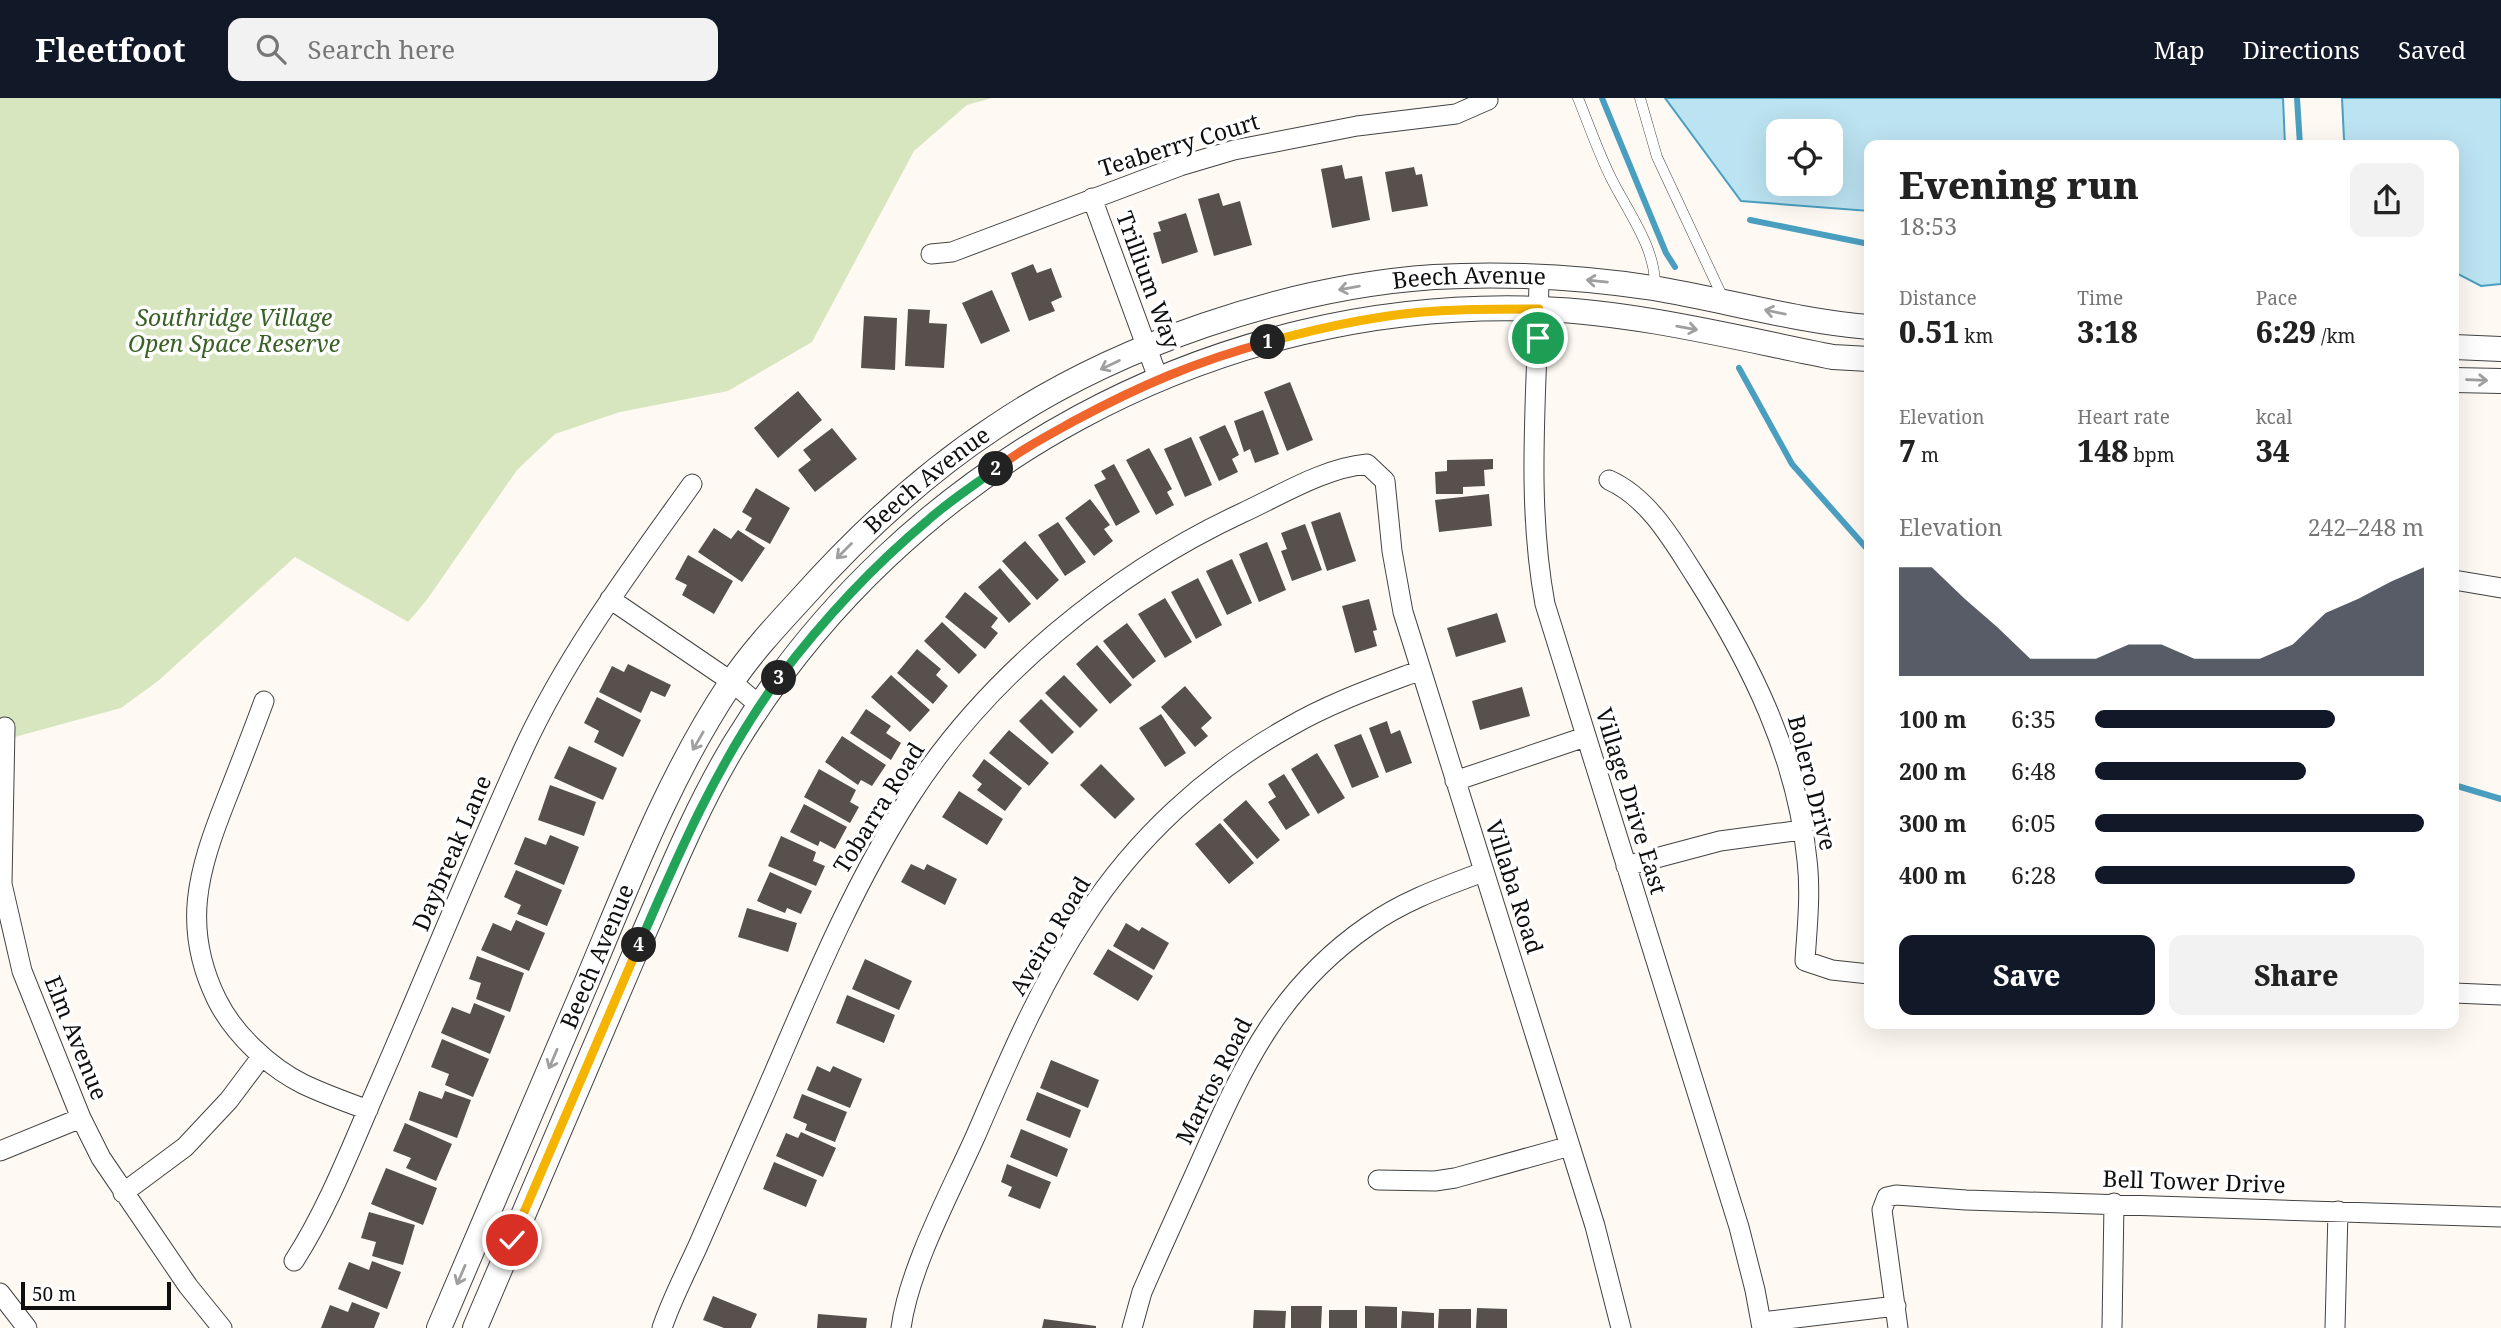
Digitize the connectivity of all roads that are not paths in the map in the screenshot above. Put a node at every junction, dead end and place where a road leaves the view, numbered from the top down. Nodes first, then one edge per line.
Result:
1 (1578, 98) edge
2 (1640, 98) edge
3 (1488, 100) edge
4 (1092, 198) junction
5 (931, 254) dead end
6 (1539, 276) junction
7 (1655, 289) junction
8 (1725, 302) junction
9 (1539, 309) junction
10 (1864, 327) edge
11 (1147, 347) junction
12 (2459, 347) edge
13 (2501, 349) edge
14 (1864, 359) edge
15 (1158, 378) junction
16 (2459, 380) edge
17 (2501, 381) edge
18 (1367, 464) joint
19 (1609, 480) dead end
20 (692, 484) dead end
21 (2459, 581) edge
22 (2501, 588) edge
23 (610, 599) junction
24 (1420, 670) junction
25 (732, 682) junction
26 (264, 701) dead end
27 (759, 705) junction
28 (5, 727) dead end
29 (1585, 737) junction
30 (1455, 781) junction
31 (1802, 830) junction
32 (1626, 866) junction
33 (1483, 872) junction
34 (1, 884) edge
35 (1864, 973) edge
36 (2459, 993) edge
37 (2501, 995) edge
38 (262, 1056) junction
39 (368, 1110) junction
40 (81, 1118) junction
41 (1570, 1146) junction
42 (0, 1151) edge
43 (1378, 1180) dead end
44 (123, 1193) junction
45 (2113, 1203) junction
46 (2338, 1211) junction
47 (2501, 1217) edge
48 (295, 1261) dead end
49 (0, 1293) edge
50 (1896, 1306) junction
51 (1762, 1325) edge
52 (27, 1328) edge
53 (222, 1328) edge
54 (439, 1328) edge
55 (475, 1328) edge
56 (662, 1328) edge
57 (901, 1328) edge
58 (1132, 1328) edge
59 (1621, 1328) edge
60 (1898, 1328) edge
61 (2112, 1328) edge
62 (2335, 1328) edge

1 - 7 lane
2 - 8 lane
3 - 4 street, Teaberry Court
4 - 5 street, Teaberry Court
4 - 11 street, Trillium Way
7 -> 6 street, Beech Avenue
6 - 9 street, Village Drive East
6 -> 11 street, Beech Avenue
7 - 8 street, Beech Avenue
10 -> 8 street, Beech Avenue
9 -> 14 street, Beech Avenue
9 - 15 street, Beech Avenue
9 - 29 street, Village Drive East
11 - 15 street, Trillium Way
11 -> 25 street, Beech Avenue
12 - 13 street
15 - 27 street, Beech Avenue
16 -> 17 street
18 - 24 street, Villaba Road
18 - 56 street, Tobarra Road
19 - 31 street, Bolero Drive
20 - 23 street, Daybreak Lane
21 - 22 street
23 - 25 street
23 - 39 street, Daybreak Lane
24 - 30 street, Villaba Road
24 - 57 street, Aveiro Road
25 - 27 street
25 -> 54 street, Beech Avenue
26 - 38 street
27 - 55 street, Beech Avenue
28 - 34 street, Elm Avenue
29 - 30 street
29 - 32 street, Village Drive East
30 - 33 street, Villaba Road
31 - 32 street
31 - 35 street, Bolero Drive
32 - 51 street, Village Drive East
33 - 41 street, Villaba Road
33 - 58 street, Martos Road
34 - 40 street, Elm Avenue
36 - 37 street
38 - 39 street
38 - 44 street
39 - 48 street, Daybreak Lane
40 - 42 street
40 - 44 street, Elm Avenue
41 - 43 street
41 - 59 street, Villaba Road
44 - 53 street, Elm Avenue
45 - 46 street, Bell Tower Drive
45 - 50 street, Bell Tower Drive
45 - 61 street
46 - 47 street, Bell Tower Drive
46 - 62 street
49 - 52 street
50 - 51 street
50 - 60 street

